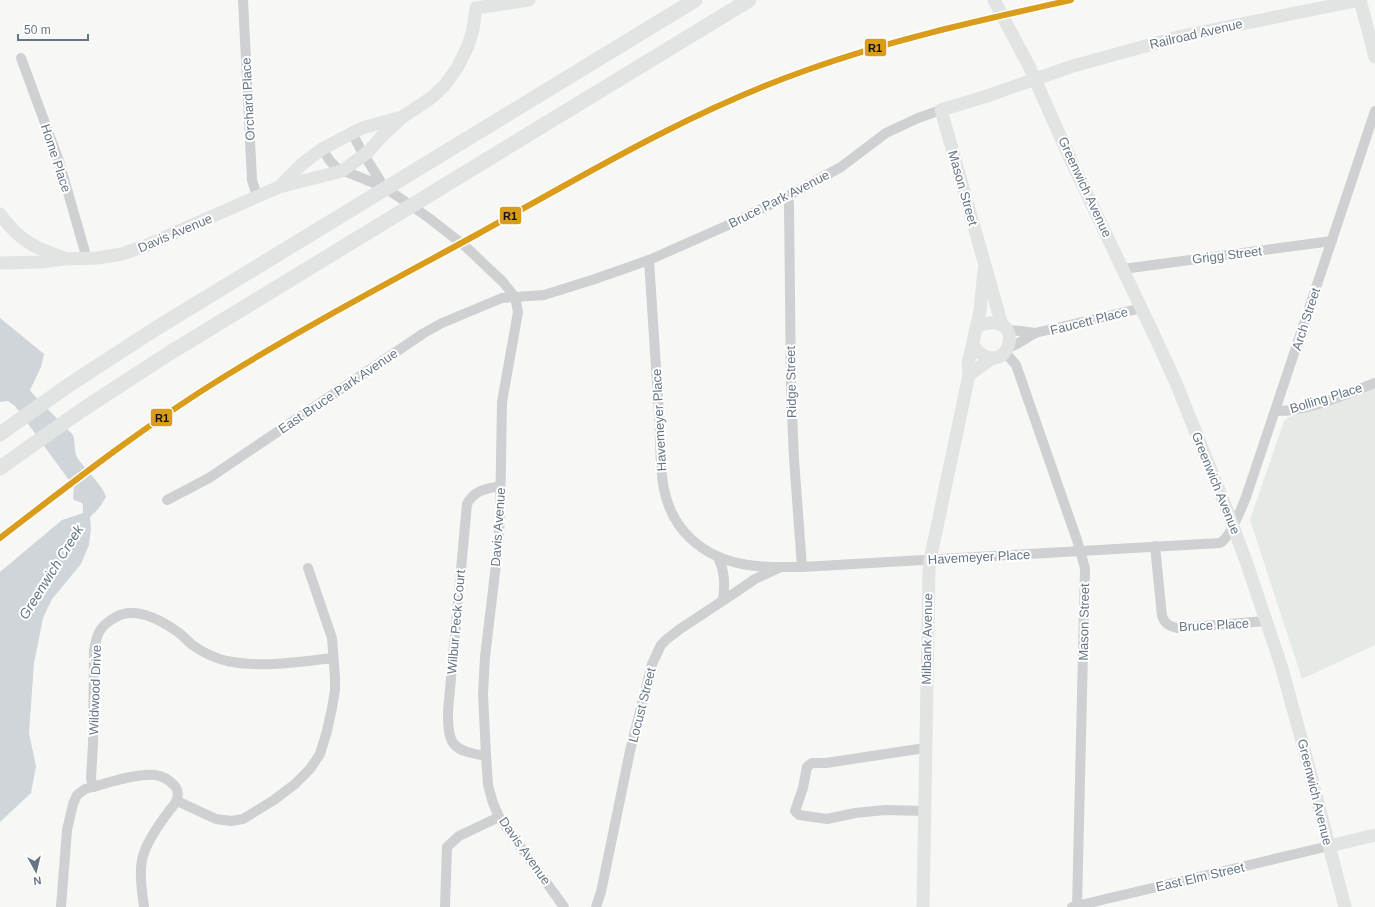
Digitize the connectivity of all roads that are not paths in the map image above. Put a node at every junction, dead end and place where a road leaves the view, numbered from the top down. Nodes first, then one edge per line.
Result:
1 (243, 0) edge
2 (529, 0) edge
3 (695, 0) edge
4 (749, 0) edge
5 (994, 0) edge
6 (1360, 0) edge
7 (476, 4) edge
8 (1375, 57) edge
9 (21, 58) dead end
10 (1035, 79) junction
11 (941, 110) junction
12 (1375, 110) edge
13 (404, 116) junction
14 (352, 133) junction
15 (322, 149) junction
16 (364, 156) junction
17 (342, 171) junction
18 (390, 184) junction
19 (279, 187) junction
20 (257, 196) junction
21 (788, 196) junction
22 (0, 214) edge
23 (1332, 241) junction
24 (65, 259) junction
25 (87, 259) junction
26 (649, 260) junction
27 (0, 263) edge
28 (985, 266) junction
29 (1123, 269) junction
30 (514, 296) junction
31 (1142, 308) junction
32 (977, 326) junction
33 (1005, 328) junction
34 (1035, 334) junction
35 (973, 346) junction
36 (1007, 350) junction
37 (992, 358) junction
38 (969, 375) junction
39 (1375, 383) edge
40 (1276, 411) junction
41 (0, 434) edge
42 (0, 468) edge
43 (500, 486) junction
44 (167, 500) dead end
45 (1233, 526) junction
46 (1155, 546) junction
47 (1080, 551) junction
48 (716, 556) junction
49 (930, 560) junction
50 (782, 567) junction
51 (802, 567) junction
52 (308, 568) dead end
53 (723, 600) junction
54 (1266, 621) junction
55 (333, 658) junction
56 (926, 748) junction
57 (486, 756) junction
58 (93, 786) junction
59 (177, 801) junction
60 (925, 811) junction
61 (499, 817) junction
62 (1375, 835) edge
63 (1329, 846) junction
64 (61, 907) edge
65 (144, 907) edge
66 (445, 907) edge
67 (564, 907) edge
68 (596, 907) edge
69 (923, 907) edge
70 (1076, 907) edge
71 (1345, 907) edge

1 - 20 street, Orchard Place
2 - 7 main road
3 - 18 highway
4 - 42 highway
5 - 10 main road, Greenwich Avenue
6 - 8 main road
6 - 10 main road, Railroad Avenue
7 - 13 main road
9 - 25 street, Home Place
10 - 11 main road, Bruce Park Avenue
10 - 29 main road, Greenwich Avenue
11 - 21 street, Bruce Park Avenue
11 - 28 main road, Mason Street
12 - 23 street, Arch Street
13 - 14 main road
13 - 16 main road
14 - 15 main road, Davis Avenue
14 - 16 street, Davis Avenue
15 - 17 street, Davis Avenue
15 - 19 main road, Davis Avenue
16 - 17 main road, Davis Avenue
16 - 18 street, Davis Avenue
17 - 18 street, Davis Avenue
17 - 19 main road, Davis Avenue
18 - 30 street, Davis Avenue
18 - 41 highway
19 - 20 main road, Davis Avenue
20 - 25 main road, Davis Avenue
21 - 26 street, Bruce Park Avenue
21 - 51 street, Ridge Street
22 - 24 main road, Davis Avenue
23 - 29 street, Grigg Street
23 - 40 street, Arch Street
24 - 25 main road, Davis Avenue
24 - 27 main road, Davis Avenue
26 - 30 street, Bruce Park Avenue
26 - 48 street, Havemeyer Place
28 - 32 main road, Mason Street
28 - 33 main road, Mason Street
29 - 31 main road, Greenwich Avenue
30 - 43 street, Davis Avenue
30 - 44 street, East Bruce Park Avenue
31 - 34 street, Faucett Place
31 - 45 main road, Greenwich Avenue
32 - 33 main road
32 - 35 main road, Mason Street
33 - 34 street, Faucett Place
33 - 36 main road, Mason Street
34 - 36 street, Faucett Place
35 - 37 main road
35 - 38 main road, Milbank Avenue
36 - 37 main road
36 - 47 street, Mason Street
37 - 38 main road
38 - 49 main road, Milbank Avenue
39 - 40 street, Bolling Place
40 - 45 street, Arch Street
43 - 57 street, Davis Avenue
43 - 57 street, Wilbur Peck Court
45 - 46 street, Havemeyer Place
45 - 54 main road, Greenwich Avenue
46 - 47 street, Havemeyer Place
46 - 54 street, Bruce Place
47 - 49 street, Havemeyer Place
47 - 70 street, Mason Street
48 - 50 street, Havemeyer Place
48 - 53 street
49 - 51 street, Havemeyer Place
49 - 56 main road, Milbank Avenue
50 - 51 street, Havemeyer Place
50 - 53 street, Locust Street
52 - 55 street
53 - 68 street, Locust Street
54 - 63 main road, Greenwich Avenue
55 - 58 street, Wildwood Drive
55 - 59 street
56 - 60 main road, Milbank Avenue
56 - 60 street
57 - 61 street, Davis Avenue
58 - 59 street
58 - 64 street
59 - 65 street
60 - 69 main road, Milbank Avenue
61 - 66 street
61 - 67 street, Davis Avenue
62 - 63 main road
63 - 70 street, East Elm Street
63 - 71 main road, Greenwich Avenue

